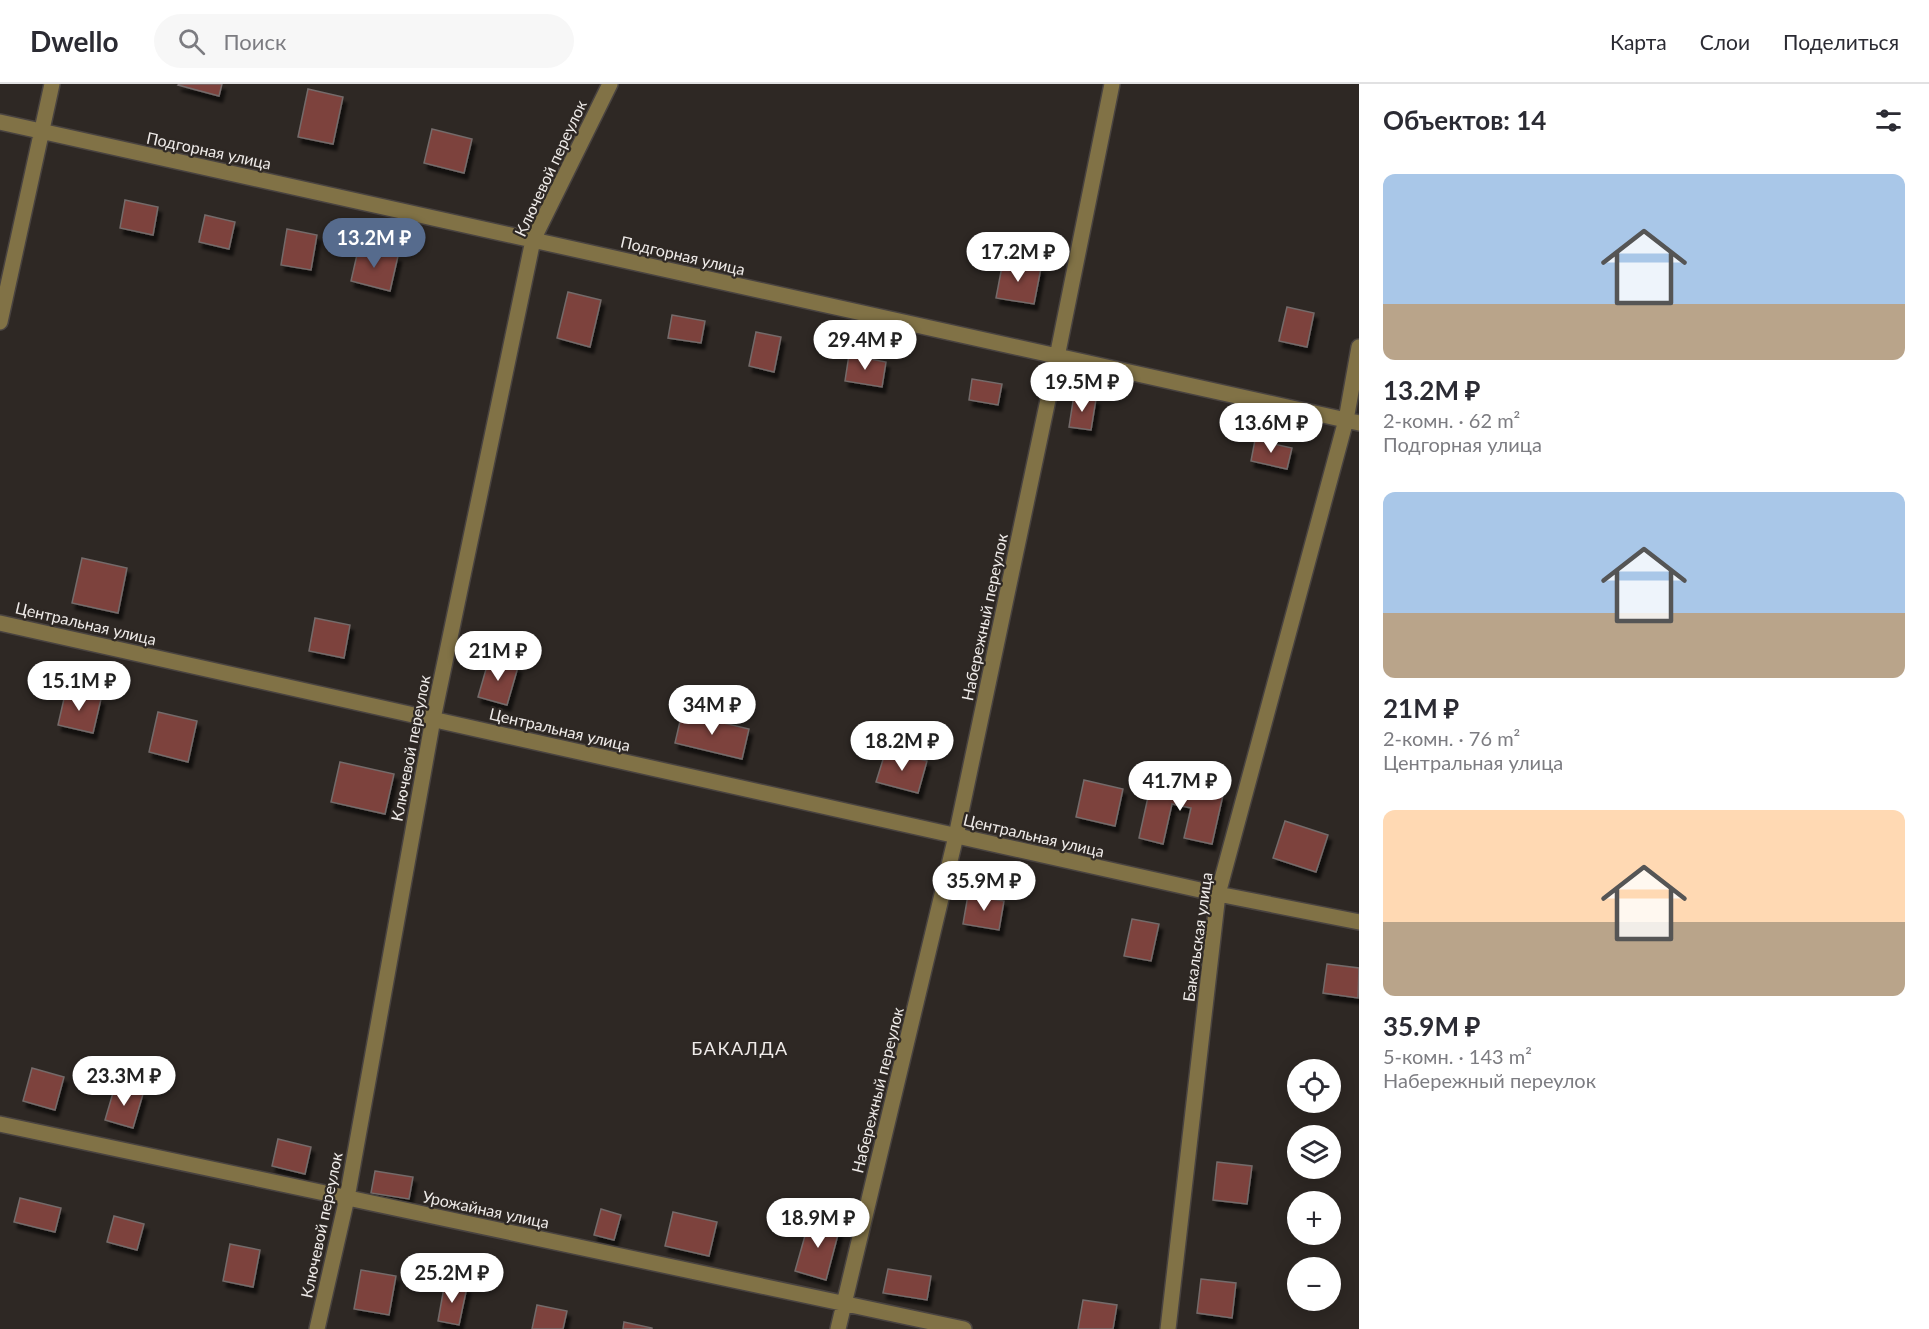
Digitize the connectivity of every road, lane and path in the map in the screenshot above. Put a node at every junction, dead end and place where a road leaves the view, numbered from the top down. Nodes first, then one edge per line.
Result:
1 (52, 84) edge
2 (610, 84) edge
3 (1112, 84) edge
4 (0, 122) edge
5 (41, 131) junction
6 (533, 240) junction
7 (0, 322) edge
8 (1359, 347) edge
9 (1058, 357) junction
10 (1353, 422) edge
11 (0, 623) edge
12 (432, 719) junction
13 (956, 836) junction
14 (1218, 894) junction
15 (1359, 922) edge
16 (0, 1124) edge
17 (347, 1198) junction
18 (844, 1304) junction
19 (317, 1329) edge
20 (838, 1329) edge
21 (964, 1329) edge
22 (1168, 1329) edge

1 - 5 street
2 - 6 street, Ключевой переулок
3 - 9 street, Набережный переулок
4 - 5 street, Подгорная улица
5 - 6 street, Подгорная улица
5 - 7 street
6 - 9 street, Подгорная улица
6 - 12 street, Ключевой переулок
8 - 10 street, Бакальская улица
9 - 10 street, Подгорная улица
9 - 13 street, Набережный переулок
10 - 14 street, Бакальская улица
11 - 12 street, Центральная улица
12 - 13 street, Центральная улица
12 - 17 street, Ключевой переулок
13 - 14 street, Центральная улица
13 - 18 street, Набережный переулок
14 - 15 street, Центральная улица
14 - 22 street, Бакальская улица
16 - 17 street, Урожайная улица
17 - 18 street, Урожайная улица
17 - 19 street, Ключевой переулок
18 - 20 street, Набережный переулок
18 - 21 street, Урожайная улица

